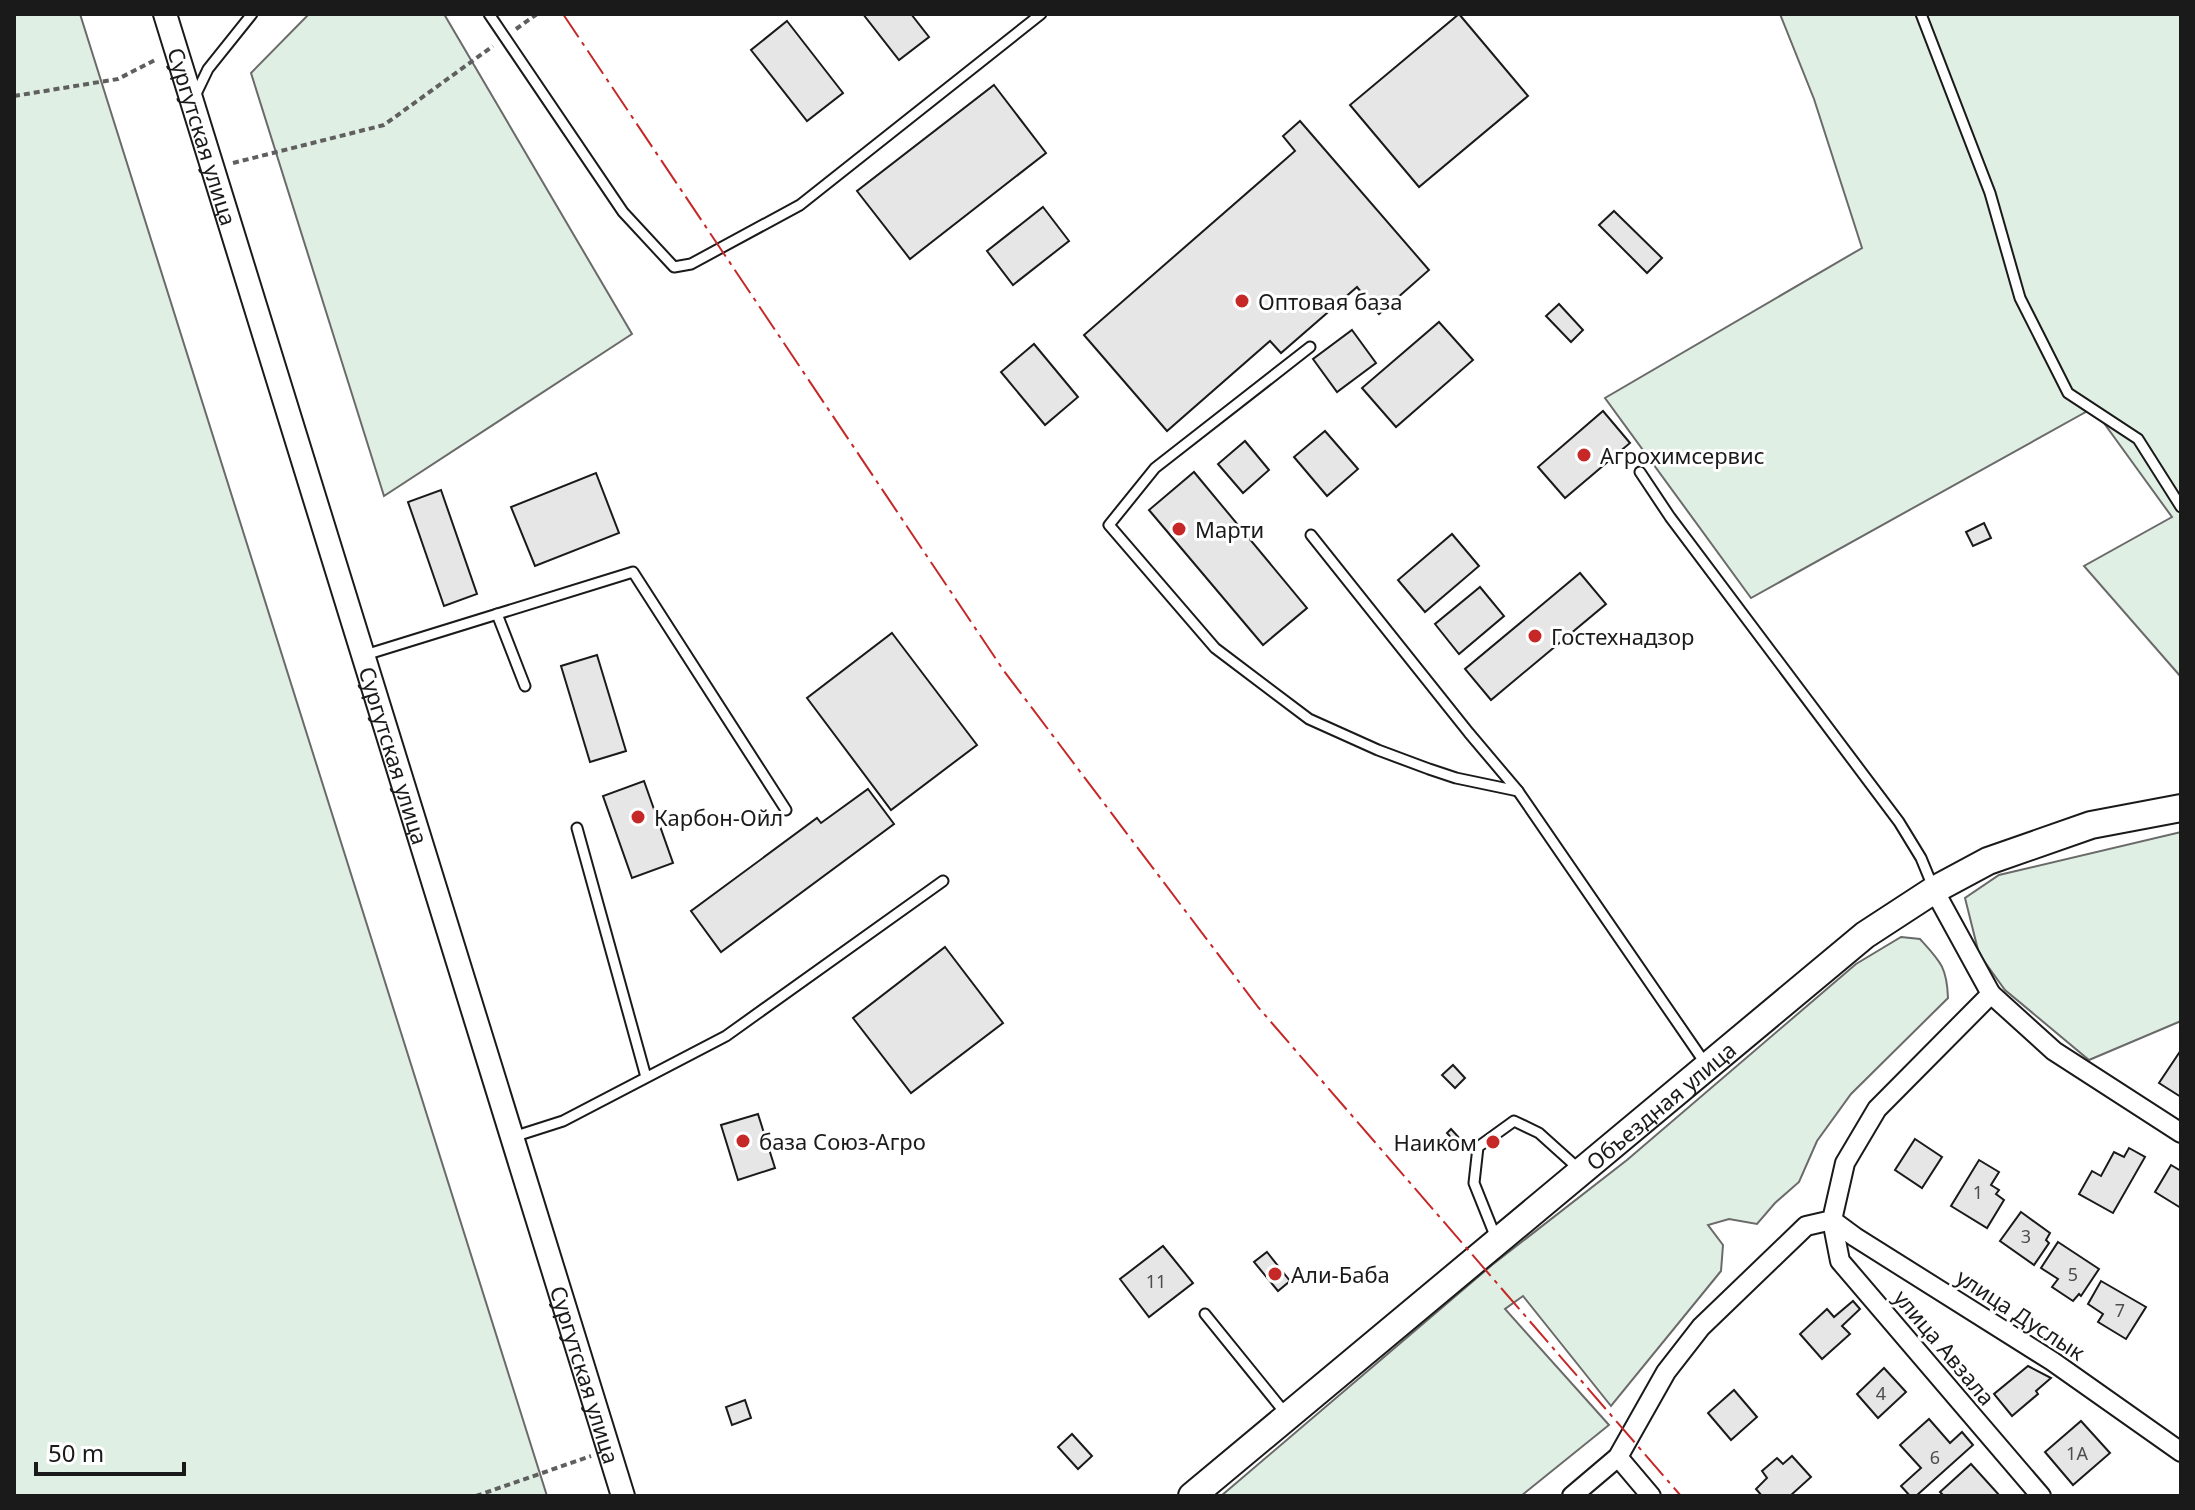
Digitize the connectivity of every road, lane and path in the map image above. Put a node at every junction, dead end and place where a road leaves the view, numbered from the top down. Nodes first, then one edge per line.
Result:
1 (165, 14) edge
2 (252, 14) edge
3 (489, 14) edge
4 (537, 14) edge
5 (1041, 14) edge
6 (1921, 14) edge
7 (504, 38) junction
8 (177, 49) junction
9 (14, 96) edge
10 (193, 99) junction
11 (214, 168) junction
12 (1310, 347) dead end
13 (1640, 472) dead end
14 (2181, 507) edge
15 (1311, 535) dead end
16 (497, 614) junction
17 (365, 655) junction
18 (525, 686) dead end
19 (1518, 791) junction
20 (2181, 808) edge
21 (786, 810) dead end
22 (577, 828) dead end
23 (943, 881) dead end
24 (1934, 890) junction
25 (1991, 994) junction
26 (1707, 1066) junction
27 (646, 1077) junction
28 (2181, 1133) edge
29 (513, 1137) junction
30 (1581, 1171) junction
31 (1840, 1185) junction
32 (1832, 1220) junction
33 (1806, 1226) junction
34 (1498, 1241) junction
35 (1205, 1314) dead end
36 (1288, 1416) junction
37 (609, 1450) junction
38 (2181, 1452) edge
39 (1618, 1457) junction
40 (476, 1496) edge
41 (623, 1496) edge
42 (1192, 1496) edge
43 (1572, 1496) edge
44 (1651, 1496) edge
45 (2041, 1496) edge

1 - 8 street, Сургутская улица
2 - 10 lane
3 - 7 lane
4 - 7 path
5 - 7 lane
6 - 14 lane
7 - 11 path
8 - 9 path
8 - 10 street, Сургутская улица
10 - 11 street, Сургутская улица
11 - 17 street, Сургутская улица
12 - 19 lane
13 - 24 lane
15 - 19 lane
16 - 17 lane
16 - 18 lane
16 - 21 lane
17 - 29 street, Сургутская улица
19 - 26 lane
20 - 24 main road, Объездная улица
22 - 27 lane
23 - 27 lane
24 - 25 street
24 - 26 main road, Объездная улица
25 - 28 street
25 - 31 street
26 - 30 main road, Объездная улица
27 - 29 lane
29 - 37 street, Сургутская улица
30 - 34 main road, Объездная улица
30 - 34 lane
31 - 32 street
31 - 33 street
32 - 33 street
32 - 38 street, улица Дуслык
32 - 45 street, улица Авзала
33 - 39 street
34 - 36 main road, Объездная улица
35 - 36 lane
36 - 42 main road, Объездная улица
37 - 40 path
37 - 41 street, Сургутская улица
39 - 43 street
39 - 44 street

